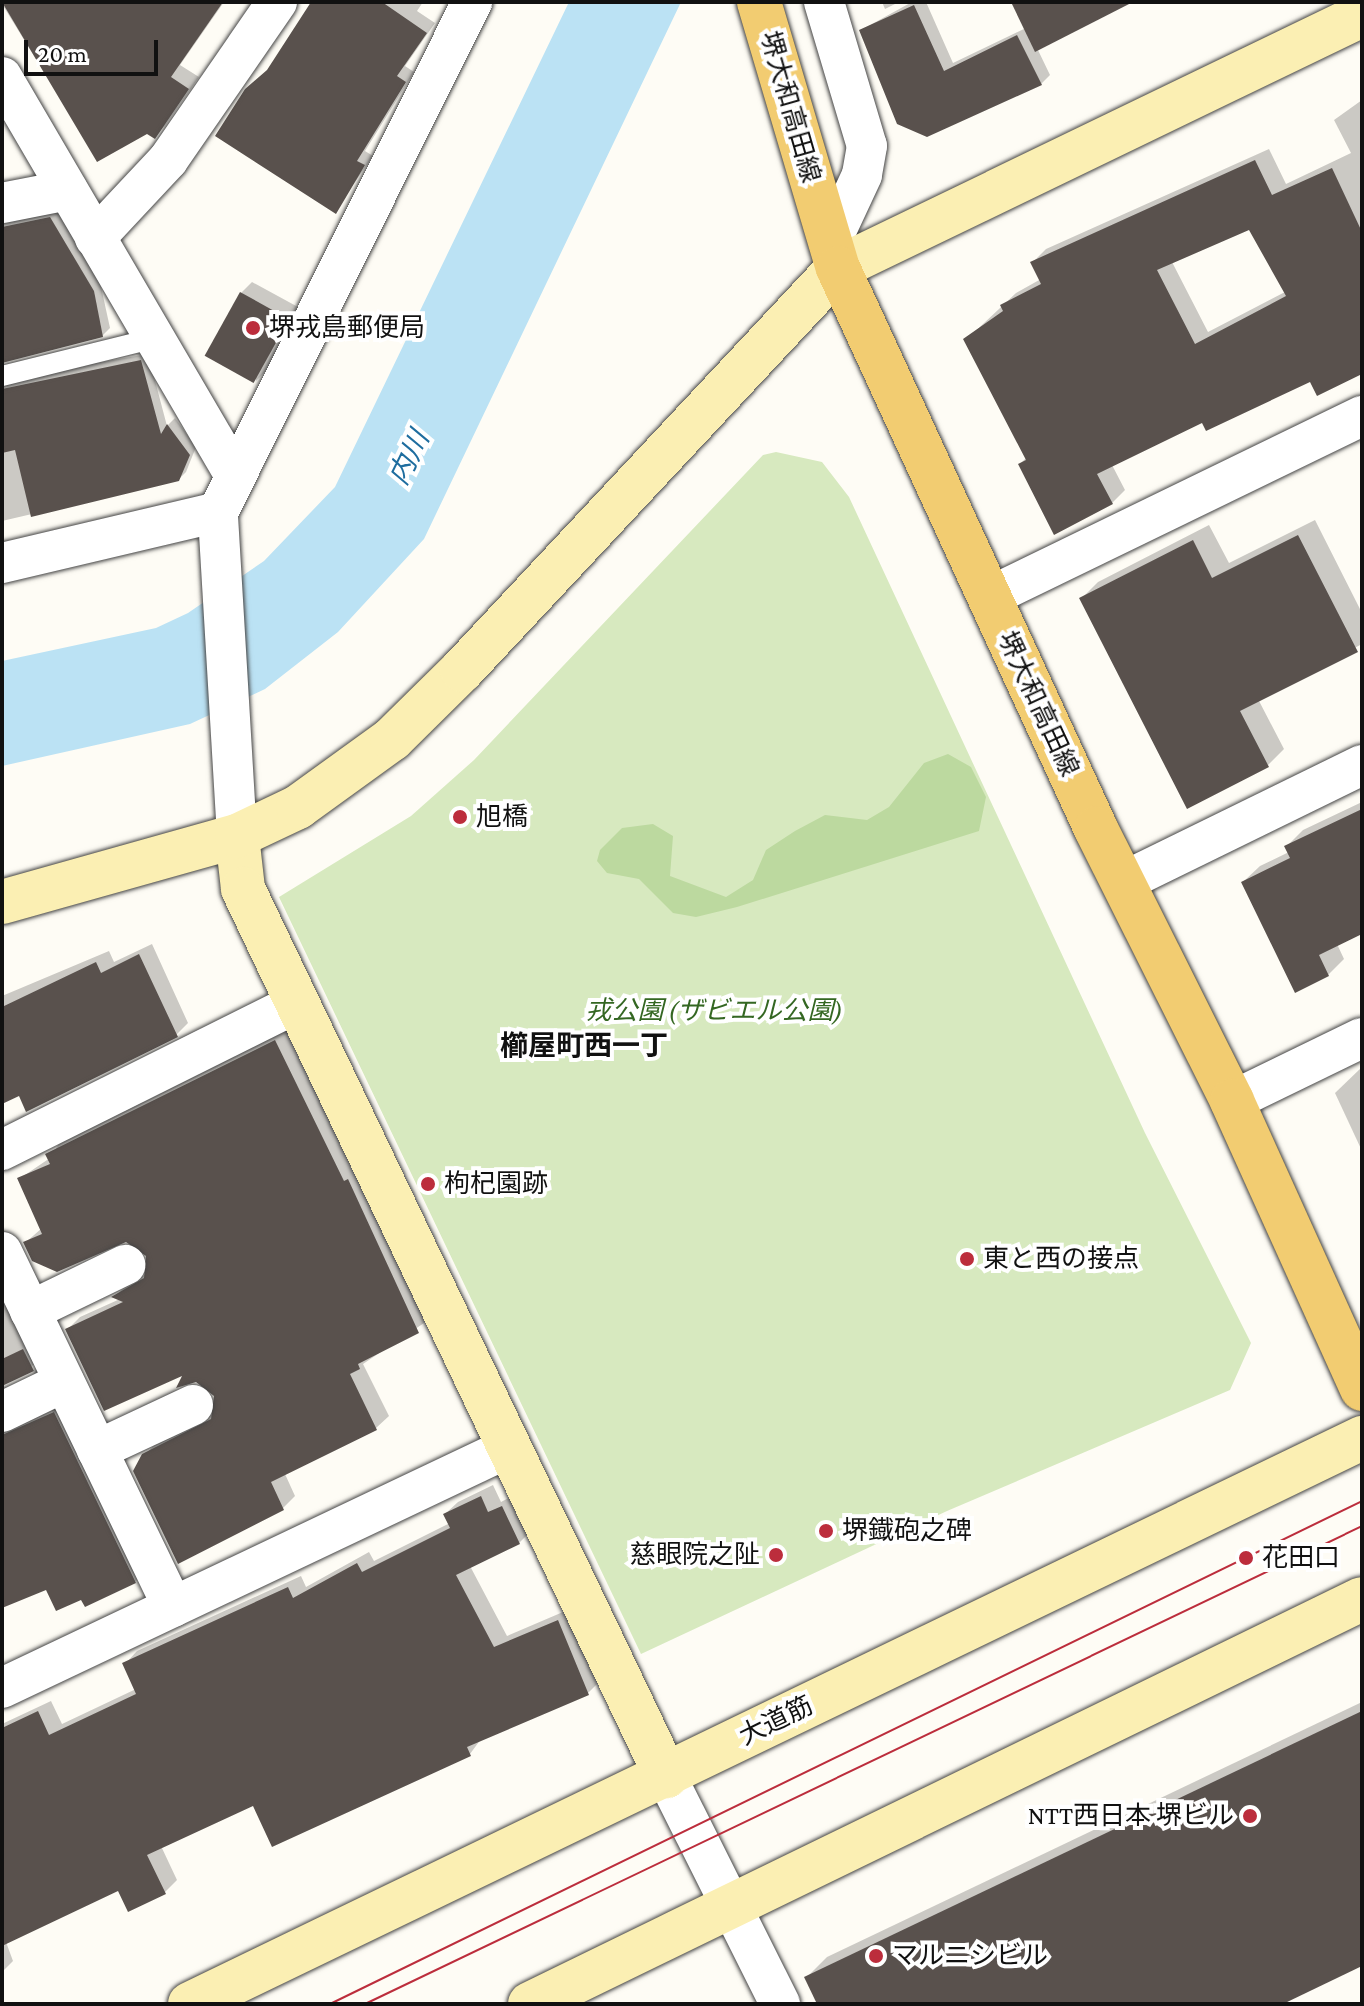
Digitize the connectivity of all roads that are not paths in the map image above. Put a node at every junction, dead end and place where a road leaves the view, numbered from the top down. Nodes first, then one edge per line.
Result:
1 (277, 2) edge
2 (472, 2) edge
3 (759, 2) edge
4 (824, 2) edge
5 (1362, 15) edge
6 (2, 77) edge
7 (68, 190) junction
8 (2, 203) edge
9 (95, 238) junction
10 (834, 256) junction
11 (155, 338) junction
12 (2, 376) edge
13 (1362, 416) edge
14 (235, 476) junction
15 (218, 526) junction
16 (2, 563) edge
17 (989, 597) junction
18 (1362, 765) edge
19 (237, 836) junction
20 (1123, 882) junction
21 (2, 902) edge
22 (297, 1003) junction
23 (1362, 1038) edge
24 (1232, 1101) junction
25 (2, 1150) edge
26 (2, 1252) edge
27 (125, 1265) dead end
28 (30, 1311) junction
29 (64, 1382) junction
30 (1362, 1389) edge
31 (193, 1405) dead end
32 (2, 1412) edge
33 (1362, 1438) edge
34 (508, 1448) junction
35 (97, 1450) junction
36 (1362, 1599) edge
37 (173, 1607) junction
38 (2, 1688) edge
39 (666, 1776) junction
40 (732, 1908) junction
41 (190, 2004) edge
42 (530, 2004) edge
43 (780, 2004) edge

1 - 9 street
2 - 14 street
3 - 10 main road, 堺大和高田線
4 - 10 street
5 - 10 street
6 - 7 street
7 - 8 street
7 - 9 street
9 - 11 street
10 - 17 main road, 堺大和高田線
10 - 19 street
11 - 12 lane
11 - 14 street
13 - 17 street
14 - 15 street
15 - 16 street
15 - 19 street
17 - 20 main road, 堺大和高田線
18 - 20 street
19 - 21 street
19 - 22 street
20 - 24 main road, 堺大和高田線
22 - 25 street
22 - 34 street
23 - 24 street
24 - 30 main road, 堺大和高田線
26 - 28 street
27 - 28 street
28 - 29 street
29 - 32 street
29 - 35 street
31 - 35 street
33 - 39 street, 大道筋
34 - 37 street
34 - 39 street
35 - 37 street
36 - 40 street
37 - 38 street
39 - 40 street
39 - 41 street, 大道筋
40 - 42 street
40 - 43 street

